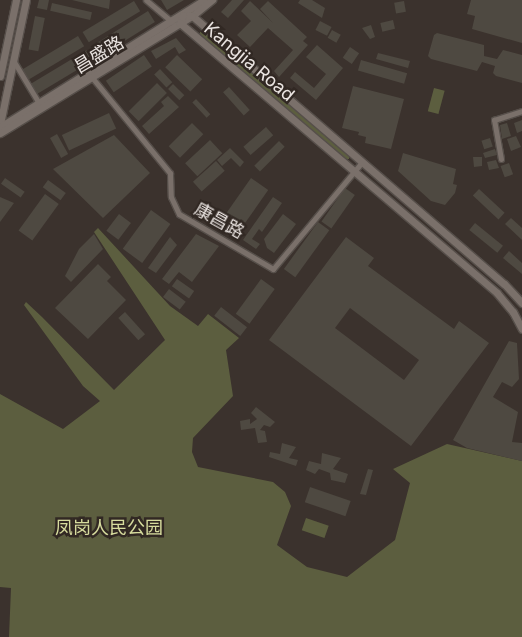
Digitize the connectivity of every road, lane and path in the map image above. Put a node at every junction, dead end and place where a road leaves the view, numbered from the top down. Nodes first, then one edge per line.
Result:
1 (16, 0) edge
2 (26, 0) edge
3 (146, 0) edge
4 (204, 0) edge
5 (212, 0) edge
6 (182, 15) junction
7 (192, 16) junction
8 (176, 24) junction
9 (13, 60) junction
10 (90, 75) junction
11 (0, 76) edge
12 (40, 105) junction
13 (522, 111) edge
14 (0, 125) edge
15 (0, 133) edge
16 (501, 159) dead end
17 (362, 162) junction
18 (353, 171) junction
19 (522, 303) edge
20 (522, 329) edge

1 - 11 street
2 - 9 street
3 - 8 street
4 - 6 street
5 - 7 street, 昌盛路
6 - 7 street, Kangjia Road
6 - 8 street, Kangjia Road
7 - 8 street, 昌盛路
7 - 17 street, Kangjia Road
8 - 10 street, 昌盛路
8 - 18 street, Kangjia Road
9 - 12 street
9 - 14 street
10 - 12 street, 昌盛路
10 - 18 street, 康昌路
12 - 14 street, 昌盛路
12 - 15 street, 昌盛路
13 - 16 street
17 - 18 street, 康昌路
17 - 19 street, Kangjia Road
18 - 20 street, Kangjia Road

